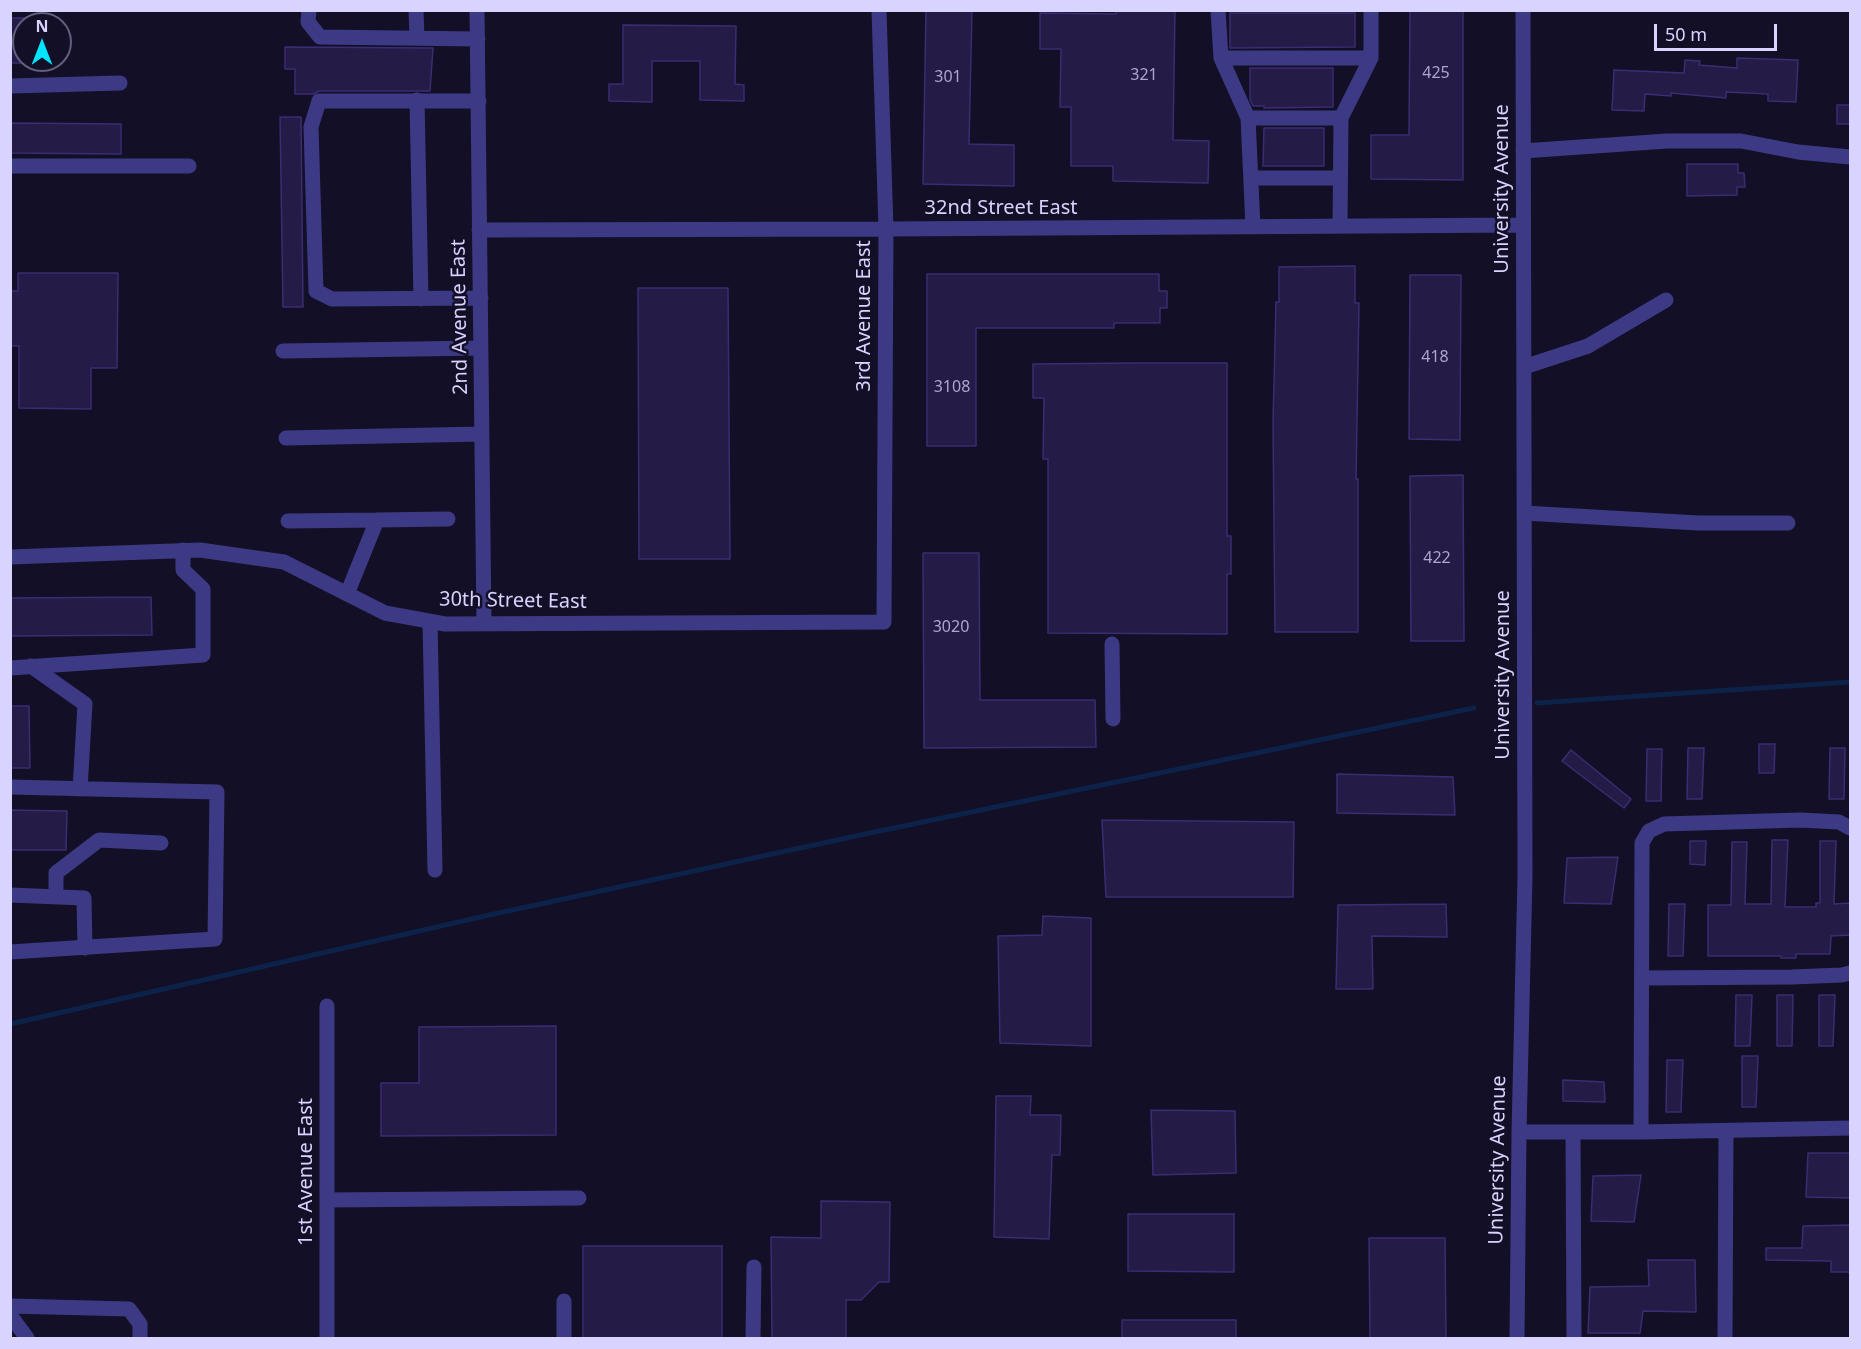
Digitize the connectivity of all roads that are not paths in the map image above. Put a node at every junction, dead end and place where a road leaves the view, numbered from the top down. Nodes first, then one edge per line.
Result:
1 (309, 10) edge
2 (416, 10) edge
3 (477, 10) edge
4 (879, 10) edge
5 (1218, 10) edge
6 (1371, 10) edge
7 (1523, 10) edge
8 (417, 38) junction
9 (478, 39) junction
10 (1221, 58) junction
11 (1371, 58) junction
12 (120, 83) dead end
13 (10, 86) edge
14 (417, 100) junction
15 (479, 101) junction
16 (1248, 118) junction
17 (1341, 118) junction
18 (1523, 151) junction
19 (1851, 157) edge
20 (10, 166) edge
21 (189, 166) dead end
22 (1251, 178) junction
23 (1340, 178) junction
24 (1523, 225) junction
25 (1340, 226) junction
26 (1253, 227) junction
27 (886, 229) junction
28 (479, 230) junction
29 (481, 298) junction
30 (421, 299) junction
31 (1666, 300) dead end
32 (482, 348) junction
33 (284, 351) dead end
34 (1524, 367) junction
35 (482, 434) junction
36 (286, 438) dead end
37 (1524, 513) junction
38 (448, 519) dead end
39 (377, 520) junction
40 (288, 521) dead end
41 (1788, 523) dead end
42 (183, 550) junction
43 (10, 557) edge
44 (347, 594) junction
45 (430, 621) junction
46 (884, 622) joint
47 (484, 624) junction
48 (1112, 644) dead end
49 (31, 666) junction
50 (10, 668) edge
51 (1113, 719) dead end
52 (10, 787) edge
53 (80, 789) junction
54 (1851, 828) edge
55 (161, 843) dead end
56 (435, 870) dead end
57 (10, 895) edge
58 (56, 896) junction
59 (85, 948) junction
60 (10, 952) edge
61 (1851, 973) edge
62 (1642, 978) junction
63 (327, 1006) dead end
64 (1851, 1128) edge
65 (1725, 1131) junction
66 (1519, 1132) junction
67 (1573, 1132) junction
68 (1641, 1132) junction
69 (579, 1198) dead end
70 (327, 1200) junction
71 (754, 1267) dead end
72 (564, 1301) dead end
73 (10, 1306) edge
74 (10, 1315) edge
75 (27, 1338) edge
76 (140, 1338) edge
77 (327, 1338) edge
78 (564, 1338) edge
79 (753, 1338) edge
80 (1517, 1338) edge
81 (1574, 1338) edge
82 (1725, 1338) edge

1 - 8 street
2 - 8 street
3 - 9 street, 2nd Avenue East
4 - 27 street, 3rd Avenue East
5 - 10 street
6 - 11 street
7 - 18 street, University Avenue
8 - 9 street
9 - 15 street, 2nd Avenue East
10 - 11 street
10 - 16 street
11 - 17 street
12 - 13 street
14 - 15 street
14 - 30 street
14 - 30 street
15 - 28 street, 2nd Avenue East
16 - 17 street
16 - 22 street
17 - 23 street
18 - 19 street
18 - 24 street, University Avenue
20 - 21 street
22 - 23 street
22 - 26 street
23 - 25 street
24 - 25 street, 32nd Street East
24 - 34 street, University Avenue
25 - 26 street, 32nd Street East
26 - 27 street, 32nd Street East
27 - 28 street, 32nd Street East
27 - 46 street, 3rd Avenue East
28 - 29 street, 2nd Avenue East
29 - 30 street
29 - 32 street, 2nd Avenue East
31 - 34 street
32 - 33 street
32 - 35 street, 2nd Avenue East
34 - 37 street, University Avenue
35 - 36 street
35 - 47 street, 2nd Avenue East
37 - 41 street
37 - 66 street, University Avenue
38 - 39 street
39 - 40 street
39 - 44 street
42 - 43 street, 30th Street East
42 - 44 street, 30th Street East
42 - 49 street
44 - 45 street, 30th Street East
45 - 47 street, 30th Street East
45 - 56 street
46 - 47 street, 30th Street East
48 - 51 street
49 - 50 street
49 - 53 street
52 - 53 street
53 - 59 street
54 - 62 street
55 - 58 street
57 - 58 street
58 - 59 street
59 - 60 street
61 - 62 street
62 - 68 street
63 - 70 street, 1st Avenue East
64 - 65 street
65 - 68 street
65 - 82 street
66 - 67 street
66 - 80 street, University Avenue
67 - 68 street
67 - 81 street
69 - 70 street
70 - 77 street, 1st Avenue East
71 - 79 street
72 - 78 street
73 - 76 street
74 - 75 street

